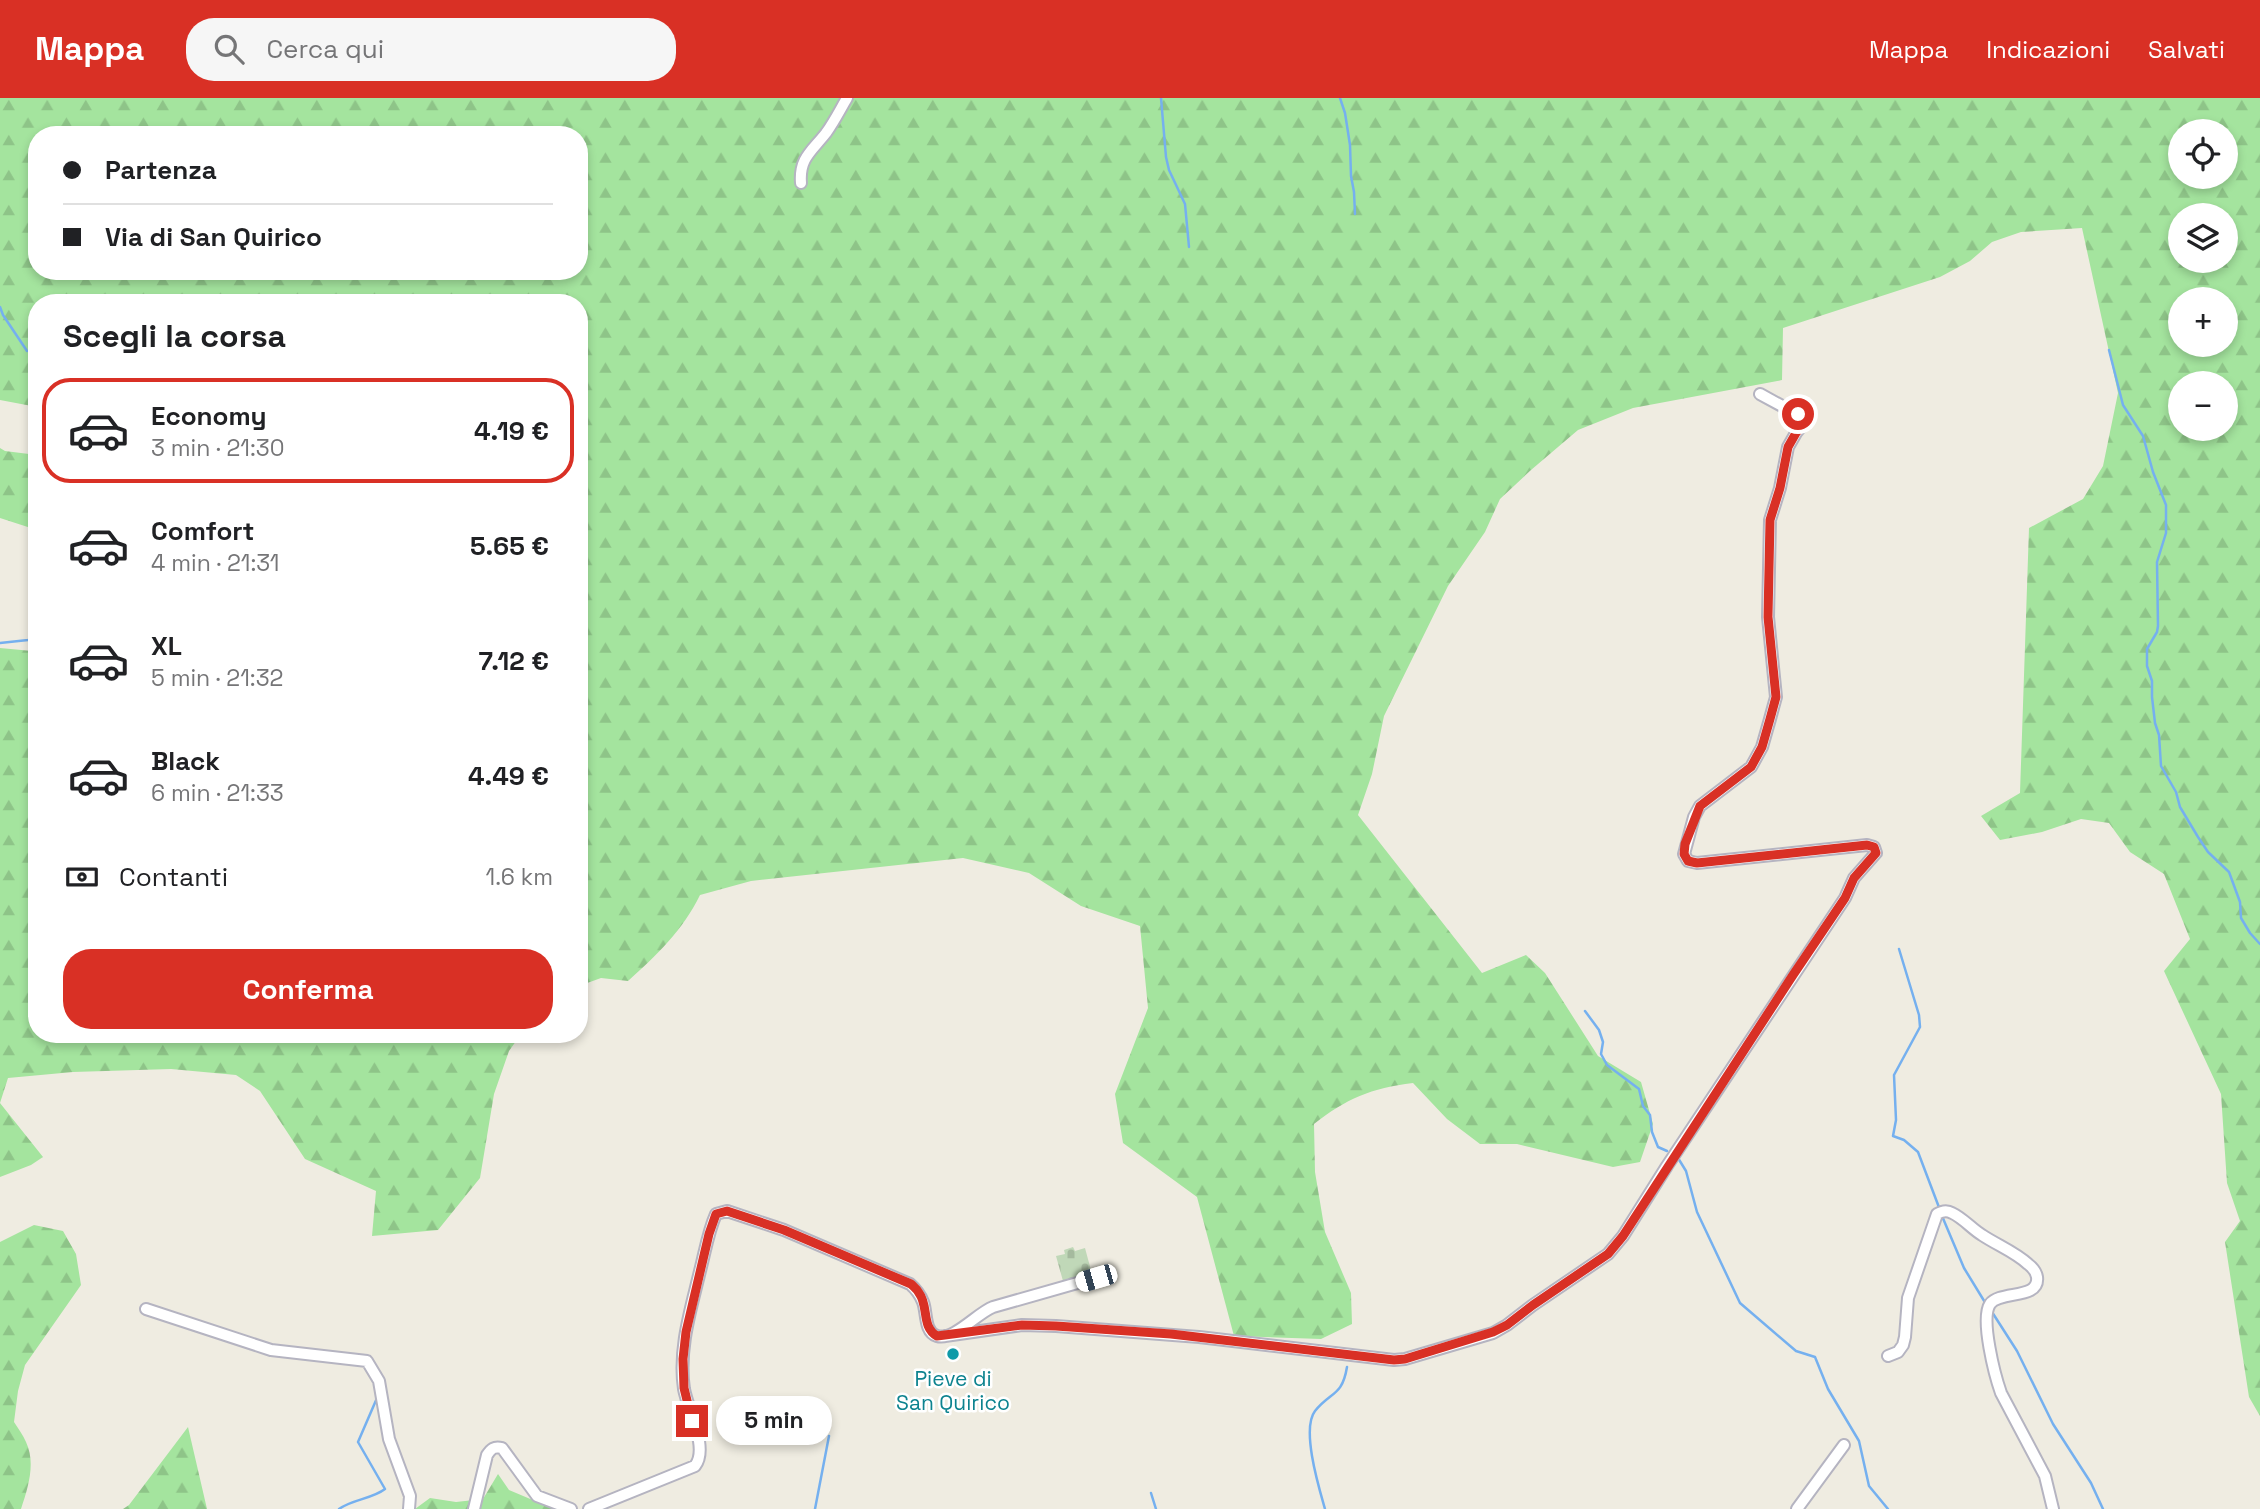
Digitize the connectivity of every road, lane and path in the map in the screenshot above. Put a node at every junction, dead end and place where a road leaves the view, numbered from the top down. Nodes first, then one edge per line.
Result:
1 (847, 98) edge
2 (801, 183) dead end
3 (1760, 394) dead end
4 (1096, 1278) dead end
5 (146, 1309) dead end
6 (946, 1336) junction
7 (1888, 1356) dead end
8 (1844, 1446) dead end
9 (409, 1509) edge
10 (474, 1509) edge
11 (570, 1509) edge
12 (589, 1509) edge
13 (1797, 1509) edge
14 (2053, 1509) edge

1 - 2 street
3 - 6 street
4 - 6 street
5 - 9 street
6 - 12 street
7 - 14 street
8 - 13 street
10 - 11 street

